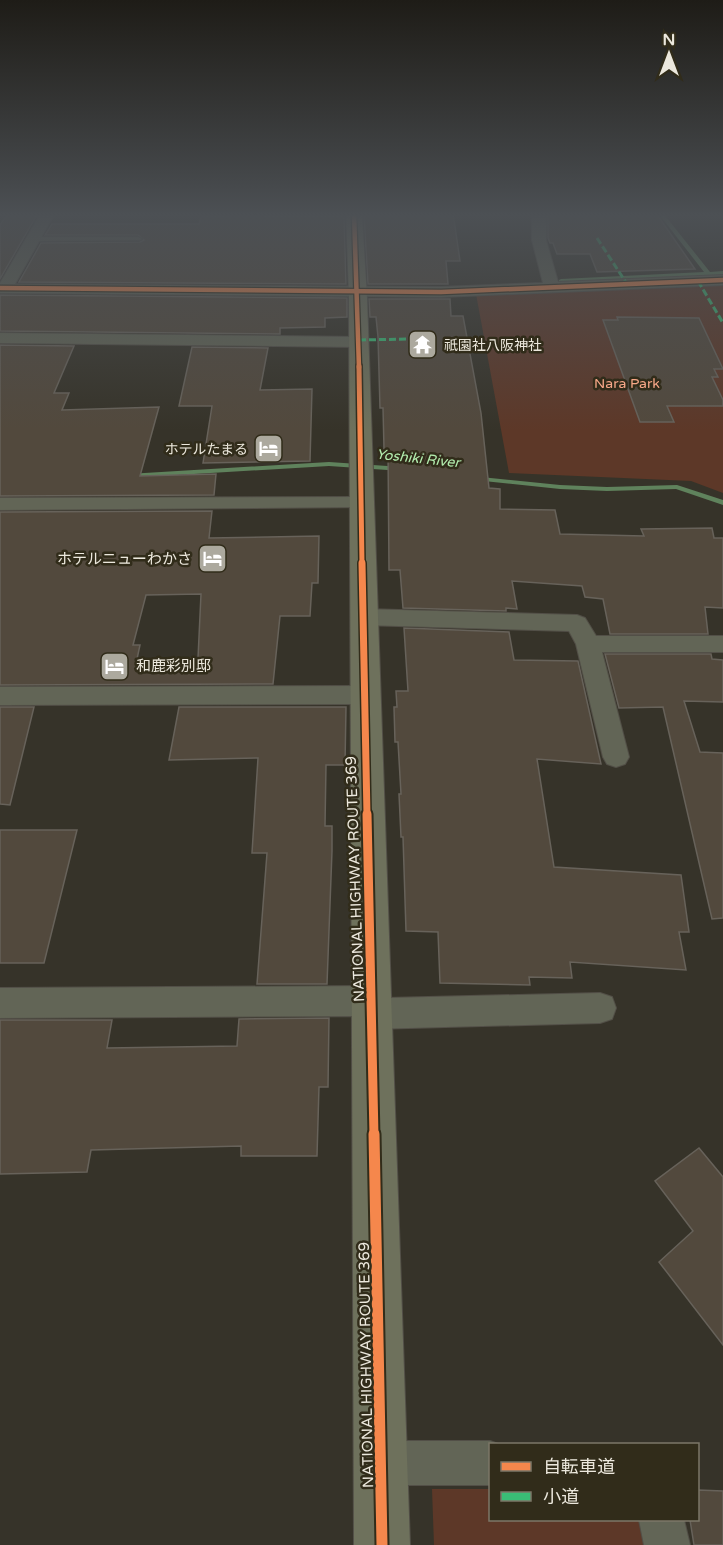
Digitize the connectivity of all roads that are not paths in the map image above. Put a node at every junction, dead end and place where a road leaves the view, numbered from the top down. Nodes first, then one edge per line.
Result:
1 (357, 285) edge
2 (551, 285) edge
3 (614, 285) edge
4 (2, 288) edge
5 (552, 288) junction
6 (357, 291) junction
7 (0, 338) edge
8 (359, 342) junction
9 (361, 478) junction
10 (0, 504) edge
11 (363, 617) junction
12 (588, 644) junction
13 (723, 644) edge
14 (364, 695) junction
15 (0, 696) edge
16 (616, 757) dead end
17 (0, 1003) edge
18 (372, 1007) junction
19 (600, 1008) dead end
20 (382, 1463) junction
21 (489, 1463) edge
22 (662, 1521) edge
23 (382, 1545) edge
24 (667, 1545) edge

1 - 6 highway, NATIONAL HIGHWAY ROUTE 369
2 - 5 street
3 - 5 street
4 - 6 street
5 - 6 street
6 - 8 highway, NATIONAL HIGHWAY ROUTE 369
7 - 8 street
8 - 9 highway, NATIONAL HIGHWAY ROUTE 369
9 - 10 street
9 - 11 highway, NATIONAL HIGHWAY ROUTE 369
11 - 12 street
11 - 14 highway, NATIONAL HIGHWAY ROUTE 369
12 - 13 street
12 - 16 street
14 - 15 street
14 - 18 highway, NATIONAL HIGHWAY ROUTE 369
17 - 18 street
18 - 19 street
18 - 20 highway, NATIONAL HIGHWAY ROUTE 369
20 - 21 street
20 - 23 highway, NATIONAL HIGHWAY ROUTE 369
22 - 24 street

